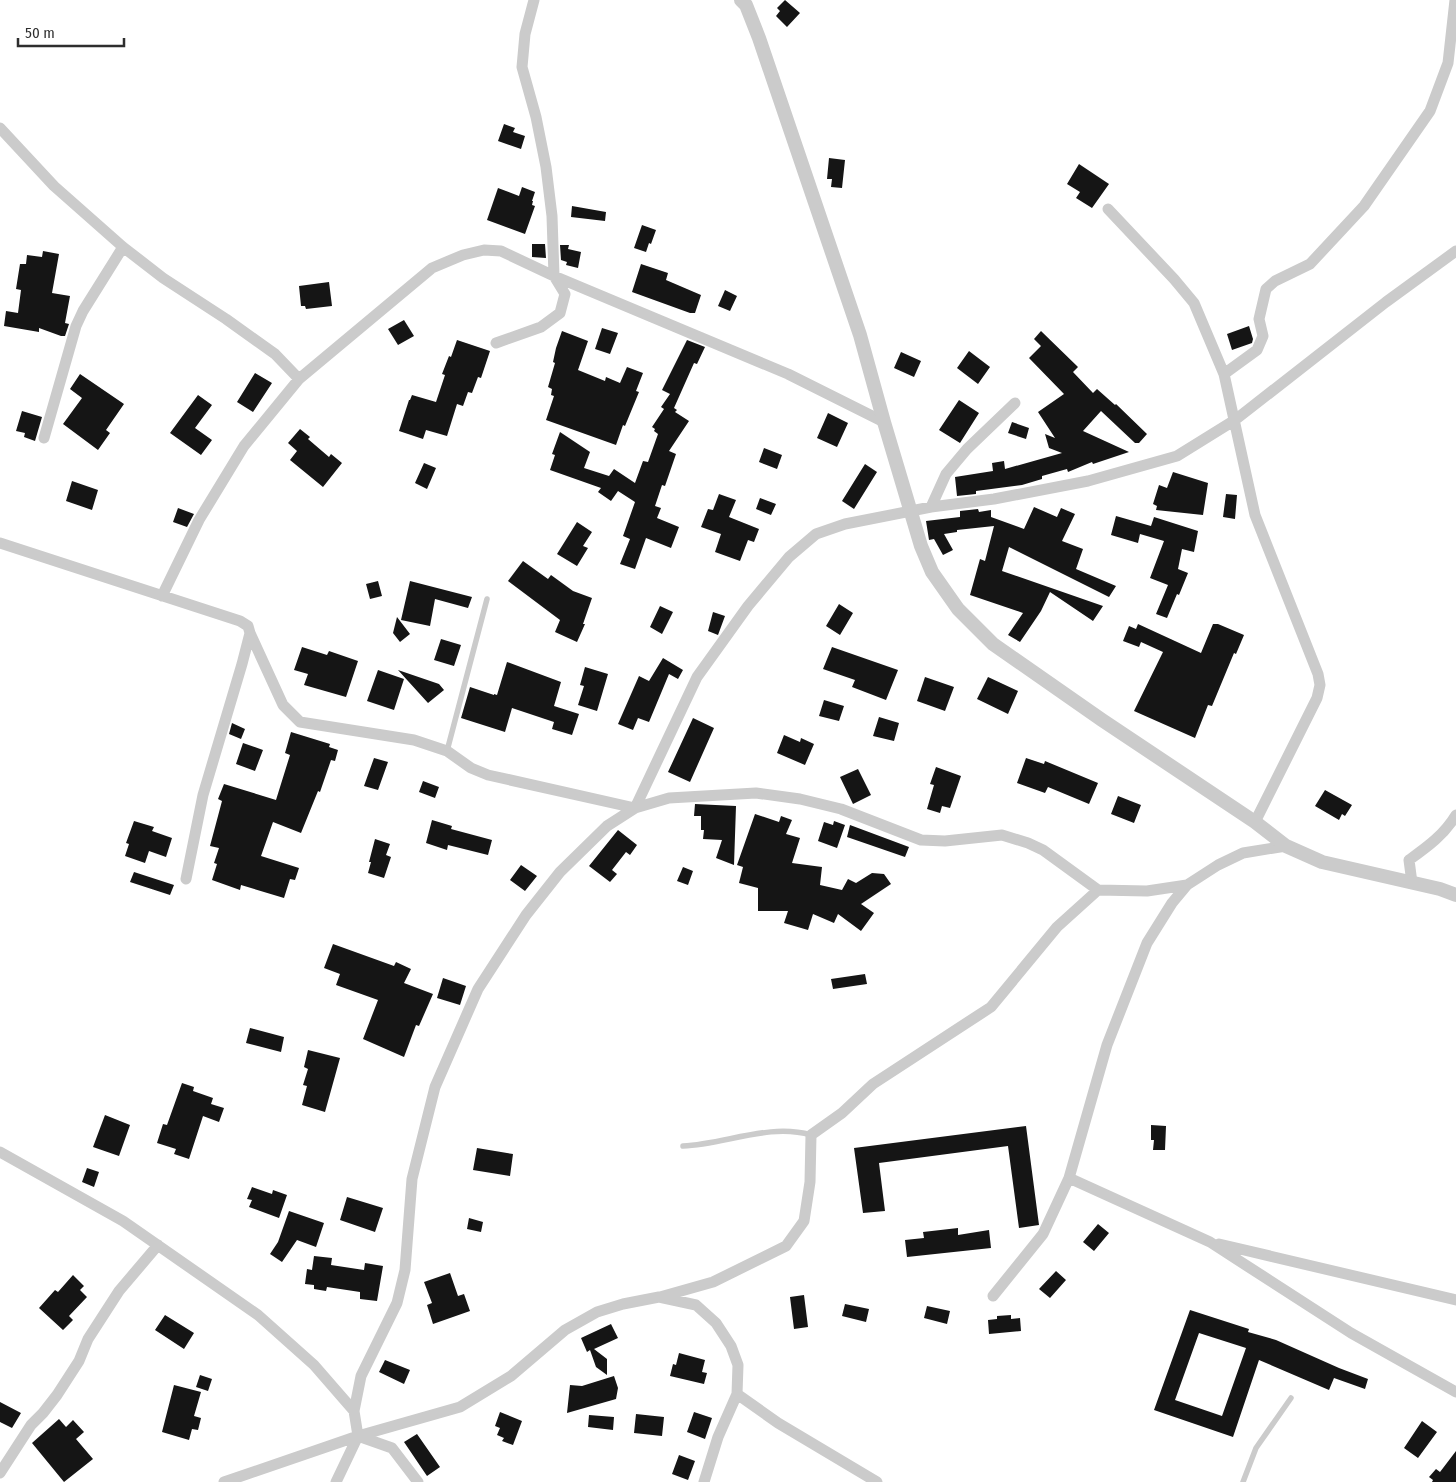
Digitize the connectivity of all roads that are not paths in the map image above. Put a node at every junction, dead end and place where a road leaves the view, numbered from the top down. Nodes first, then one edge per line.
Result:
1 (534, 0) edge
2 (1455, 0) edge
3 (745, 2) edge
4 (0, 128) edge
5 (1108, 209) dead end
6 (123, 247) junction
7 (1456, 251) edge
8 (554, 276) junction
9 (496, 343) dead end
10 (1224, 374) junction
11 (299, 378) junction
12 (1015, 402) dead end
13 (1235, 420) junction
14 (884, 422) junction
15 (44, 438) dead end
16 (931, 507) junction
17 (910, 512) junction
18 (0, 543) edge
19 (162, 596) junction
20 (487, 599) dead end
21 (250, 633) junction
22 (447, 752) junction
23 (635, 808) junction
24 (1456, 815) edge
25 (1256, 822) junction
26 (1286, 846) junction
27 (186, 879) dead end
28 (1412, 883) junction
29 (1187, 885) junction
30 (1098, 890) junction
31 (1456, 895) edge
32 (811, 1135) junction
33 (683, 1146) dead end
34 (0, 1152) edge
35 (1069, 1178) junction
36 (1210, 1242) junction
37 (158, 1245) junction
38 (993, 1296) dead end
39 (659, 1297) junction
40 (1456, 1300) edge
41 (1456, 1392) edge
42 (738, 1394) junction
43 (1291, 1398) dead end
44 (354, 1411) junction
45 (358, 1436) junction
46 (0, 1473) edge
47 (224, 1482) edge
48 (336, 1482) edge
49 (418, 1482) edge
50 (704, 1482) edge
51 (877, 1482) edge
52 (1243, 1482) edge

1 - 8 street
2 - 10 street
3 - 14 street
4 - 6 street
5 - 10 street
6 - 11 street
6 - 15 street
7 - 13 street
8 - 9 street
8 - 11 street
8 - 14 street
10 - 13 street
11 - 19 street
12 - 16 street
13 - 16 street
13 - 25 street
14 - 17 street
16 - 17 street
17 - 23 street
17 - 25 street
18 - 19 street
19 - 21 street
20 - 22 lane
21 - 22 street
21 - 27 street
22 - 23 street
23 - 30 street
23 - 44 street
24 - 28 street
25 - 26 street
26 - 28 street
26 - 29 street
28 - 31 street
29 - 30 street
29 - 35 street
30 - 32 street
32 - 33 lane
32 - 39 street
34 - 37 street
35 - 36 street
35 - 38 street
36 - 40 street
36 - 41 street
37 - 44 street
37 - 46 street
39 - 42 street
39 - 45 street
42 - 50 street
42 - 51 street
43 - 52 lane
44 - 45 street
45 - 47 street
45 - 48 street
45 - 49 street

